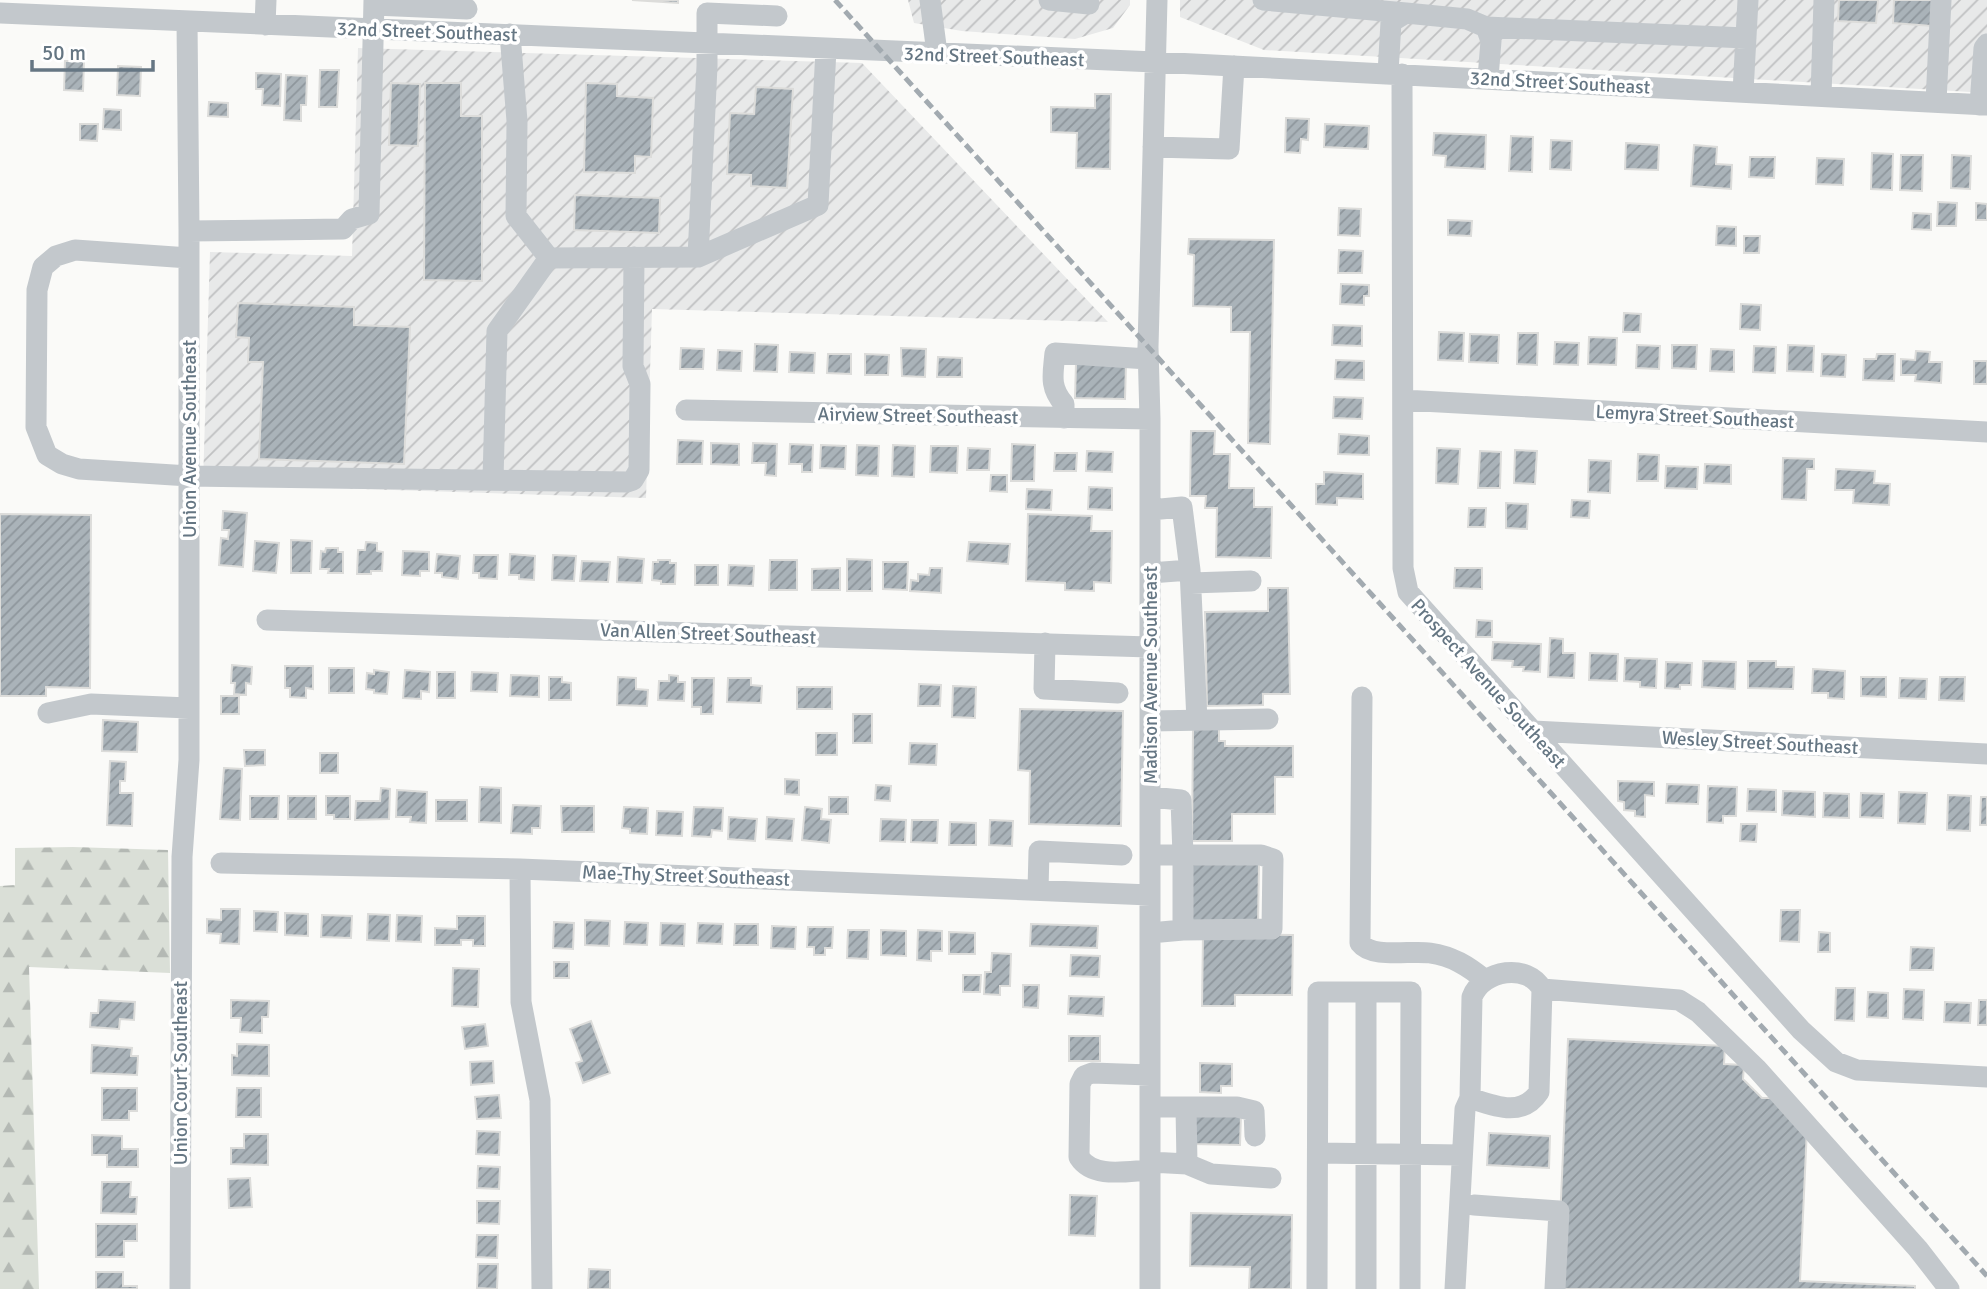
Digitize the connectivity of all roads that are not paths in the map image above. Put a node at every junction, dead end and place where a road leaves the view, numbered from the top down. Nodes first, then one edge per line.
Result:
1 (266, 0) edge
2 (930, 0) edge
3 (1049, 0) edge
4 (1157, 0) edge
5 (1263, 0) edge
6 (1748, 0) edge
7 (1824, 0) edge
8 (1941, 0) edge
9 (374, 3) edge
10 (1089, 4) dead end
11 (467, 5) edge
12 (775, 8) edge
13 (9, 9) edge
14 (1406, 13) junction
15 (187, 21) junction
16 (265, 25) junction
17 (1486, 27) junction
18 (372, 29) junction
19 (466, 33) junction
20 (510, 34) junction
21 (1746, 38) junction
22 (707, 44) junction
23 (1987, 44) edge
24 (785, 47) junction
25 (826, 49) junction
26 (937, 53) junction
27 (1155, 62) junction
28 (1234, 66) junction
29 (1395, 73) junction
30 (1488, 78) junction
31 (1743, 92) junction
32 (1821, 96) junction
33 (1936, 102) junction
34 (1983, 105) edge
35 (1153, 147) junction
36 (189, 230) junction
37 (634, 257) junction
38 (698, 257) junction
39 (189, 258) junction
40 (548, 258) junction
41 (1148, 359) junction
42 (1403, 400) junction
43 (686, 410) dead end
44 (1064, 418) junction
45 (1150, 419) junction
46 (1987, 432) edge
47 (188, 476) junction
48 (494, 479) junction
49 (1150, 510) junction
50 (1150, 572) junction
51 (1190, 577) junction
52 (1251, 581) dead end
53 (267, 620) dead end
54 (1045, 643) junction
55 (1150, 647) junction
56 (1118, 693) dead end
57 (1362, 696) dead end
58 (188, 708) junction
59 (48, 713) dead end
60 (1268, 719) dead end
61 (1197, 721) junction
62 (1150, 722) junction
63 (1532, 730) junction
64 (1987, 754) edge
65 (1150, 797) junction
66 (1122, 855) dead end
67 (1150, 855) junction
68 (1183, 855) junction
69 (182, 857) joint
70 (221, 863) dead end
71 (520, 869) junction
72 (1038, 890) junction
73 (1150, 895) junction
74 (1183, 930) junction
75 (1150, 933) junction
76 (1485, 980) junction
77 (1542, 989) junction
78 (1366, 992) junction
79 (1150, 1074) junction
80 (1987, 1077) edge
81 (1470, 1098) junction
82 (1150, 1107) junction
83 (1186, 1107) junction
84 (1255, 1136) dead end
85 (1318, 1153) junction
86 (1366, 1153) junction
87 (1409, 1154) junction
88 (1462, 1155) junction
89 (1187, 1164) junction
90 (1150, 1166) junction
91 (1271, 1178) dead end
92 (1474, 1205) dead end
93 (180, 1289) edge
94 (542, 1289) edge
95 (1150, 1289) edge
96 (1317, 1289) edge
97 (1366, 1289) edge
98 (1410, 1289) edge
99 (1455, 1289) edge
100 (1555, 1289) edge
101 (1950, 1289) edge

1 - 16 street
2 - 26 street
3 - 10 street
4 - 27 street, Madison Avenue Southeast
5 - 14 street
6 - 21 street
7 - 32 street
8 - 33 street
9 - 11 street
9 - 18 street
11 - 19 street
12 - 22 street
12 - 24 street
13 - 15 street, 32nd Street Southeast
14 - 17 street
14 - 29 street, Prospect Avenue Southeast
15 - 16 street, 32nd Street Southeast
15 - 36 street, Union Avenue Southeast
16 - 18 street, 32nd Street Southeast
17 - 21 street
17 - 30 street
18 - 19 street, 32nd Street Southeast
18 - 36 street
19 - 20 street, 32nd Street Southeast
20 - 22 street, 32nd Street Southeast
20 - 40 street
21 - 31 street
22 - 24 street, 32nd Street Southeast
22 - 38 street
23 - 34 street
24 - 25 street, 32nd Street Southeast
25 - 26 street, 32nd Street Southeast
25 - 38 street
26 - 27 street, 32nd Street Southeast
27 - 28 street, 32nd Street Southeast
27 - 35 street, Madison Avenue Southeast
28 - 29 street, 32nd Street Southeast
28 - 35 street
29 - 30 street, 32nd Street Southeast
29 - 42 street, Prospect Avenue Southeast
30 - 31 street, 32nd Street Southeast
31 - 32 street, 32nd Street Southeast
32 - 33 street, 32nd Street Southeast
33 - 34 street, 32nd Street Southeast
35 - 41 street, Madison Avenue Southeast
36 - 39 street, Union Avenue Southeast
37 - 38 street
37 - 40 street
37 - 48 street
39 - 47 street, Union Avenue Southeast
39 - 47 street
40 - 48 street
41 - 44 street
41 - 45 street, Madison Avenue Southeast
42 - 46 street, Lemyra Street Southeast
42 - 63 street, Prospect Avenue Southeast
43 - 44 street, Airview Street Southeast
44 - 45 street, Airview Street Southeast
45 - 49 street, Madison Avenue Southeast
47 - 48 street
47 - 58 street, Union Avenue Southeast
49 - 50 street, Madison Avenue Southeast
49 - 51 street
50 - 51 street
50 - 55 street, Madison Avenue Southeast
51 - 52 street
51 - 61 street
53 - 54 street, Van Allen Street Southeast
54 - 55 street, Van Allen Street Southeast
54 - 56 street
55 - 62 street, Madison Avenue Southeast
57 - 76 street
58 - 59 street
58 - 69 street, Union Avenue Southeast
60 - 61 street
61 - 62 street
62 - 65 street, Madison Avenue Southeast
63 - 64 street, Wesley Street Southeast
63 - 80 street, Prospect Avenue Southeast
65 - 67 street, Madison Avenue Southeast
65 - 68 street
66 - 72 street
67 - 68 street
67 - 73 street, Madison Avenue Southeast
68 - 74 street
68 - 74 street
69 - 93 street, Union Court Southeast
70 - 71 street, Mae-Thy Street Southeast
71 - 72 street, Mae-Thy Street Southeast
71 - 94 street
72 - 73 street, Mae-Thy Street Southeast
73 - 75 street, Madison Avenue Southeast
74 - 75 street
75 - 79 street, Madison Avenue Southeast
76 - 77 street
76 - 81 street
77 - 81 street
77 - 101 street
78 - 85 street
78 - 86 street
78 - 87 street
79 - 82 street, Madison Avenue Southeast
79 - 90 street
81 - 88 street
82 - 83 street
82 - 90 street, Madison Avenue Southeast
83 - 84 street
83 - 89 street
85 - 86 street
85 - 96 street
86 - 87 street
86 - 97 street
87 - 88 street
87 - 98 street
88 - 99 street
89 - 90 street
89 - 91 street
90 - 95 street, Madison Avenue Southeast
92 - 100 street

